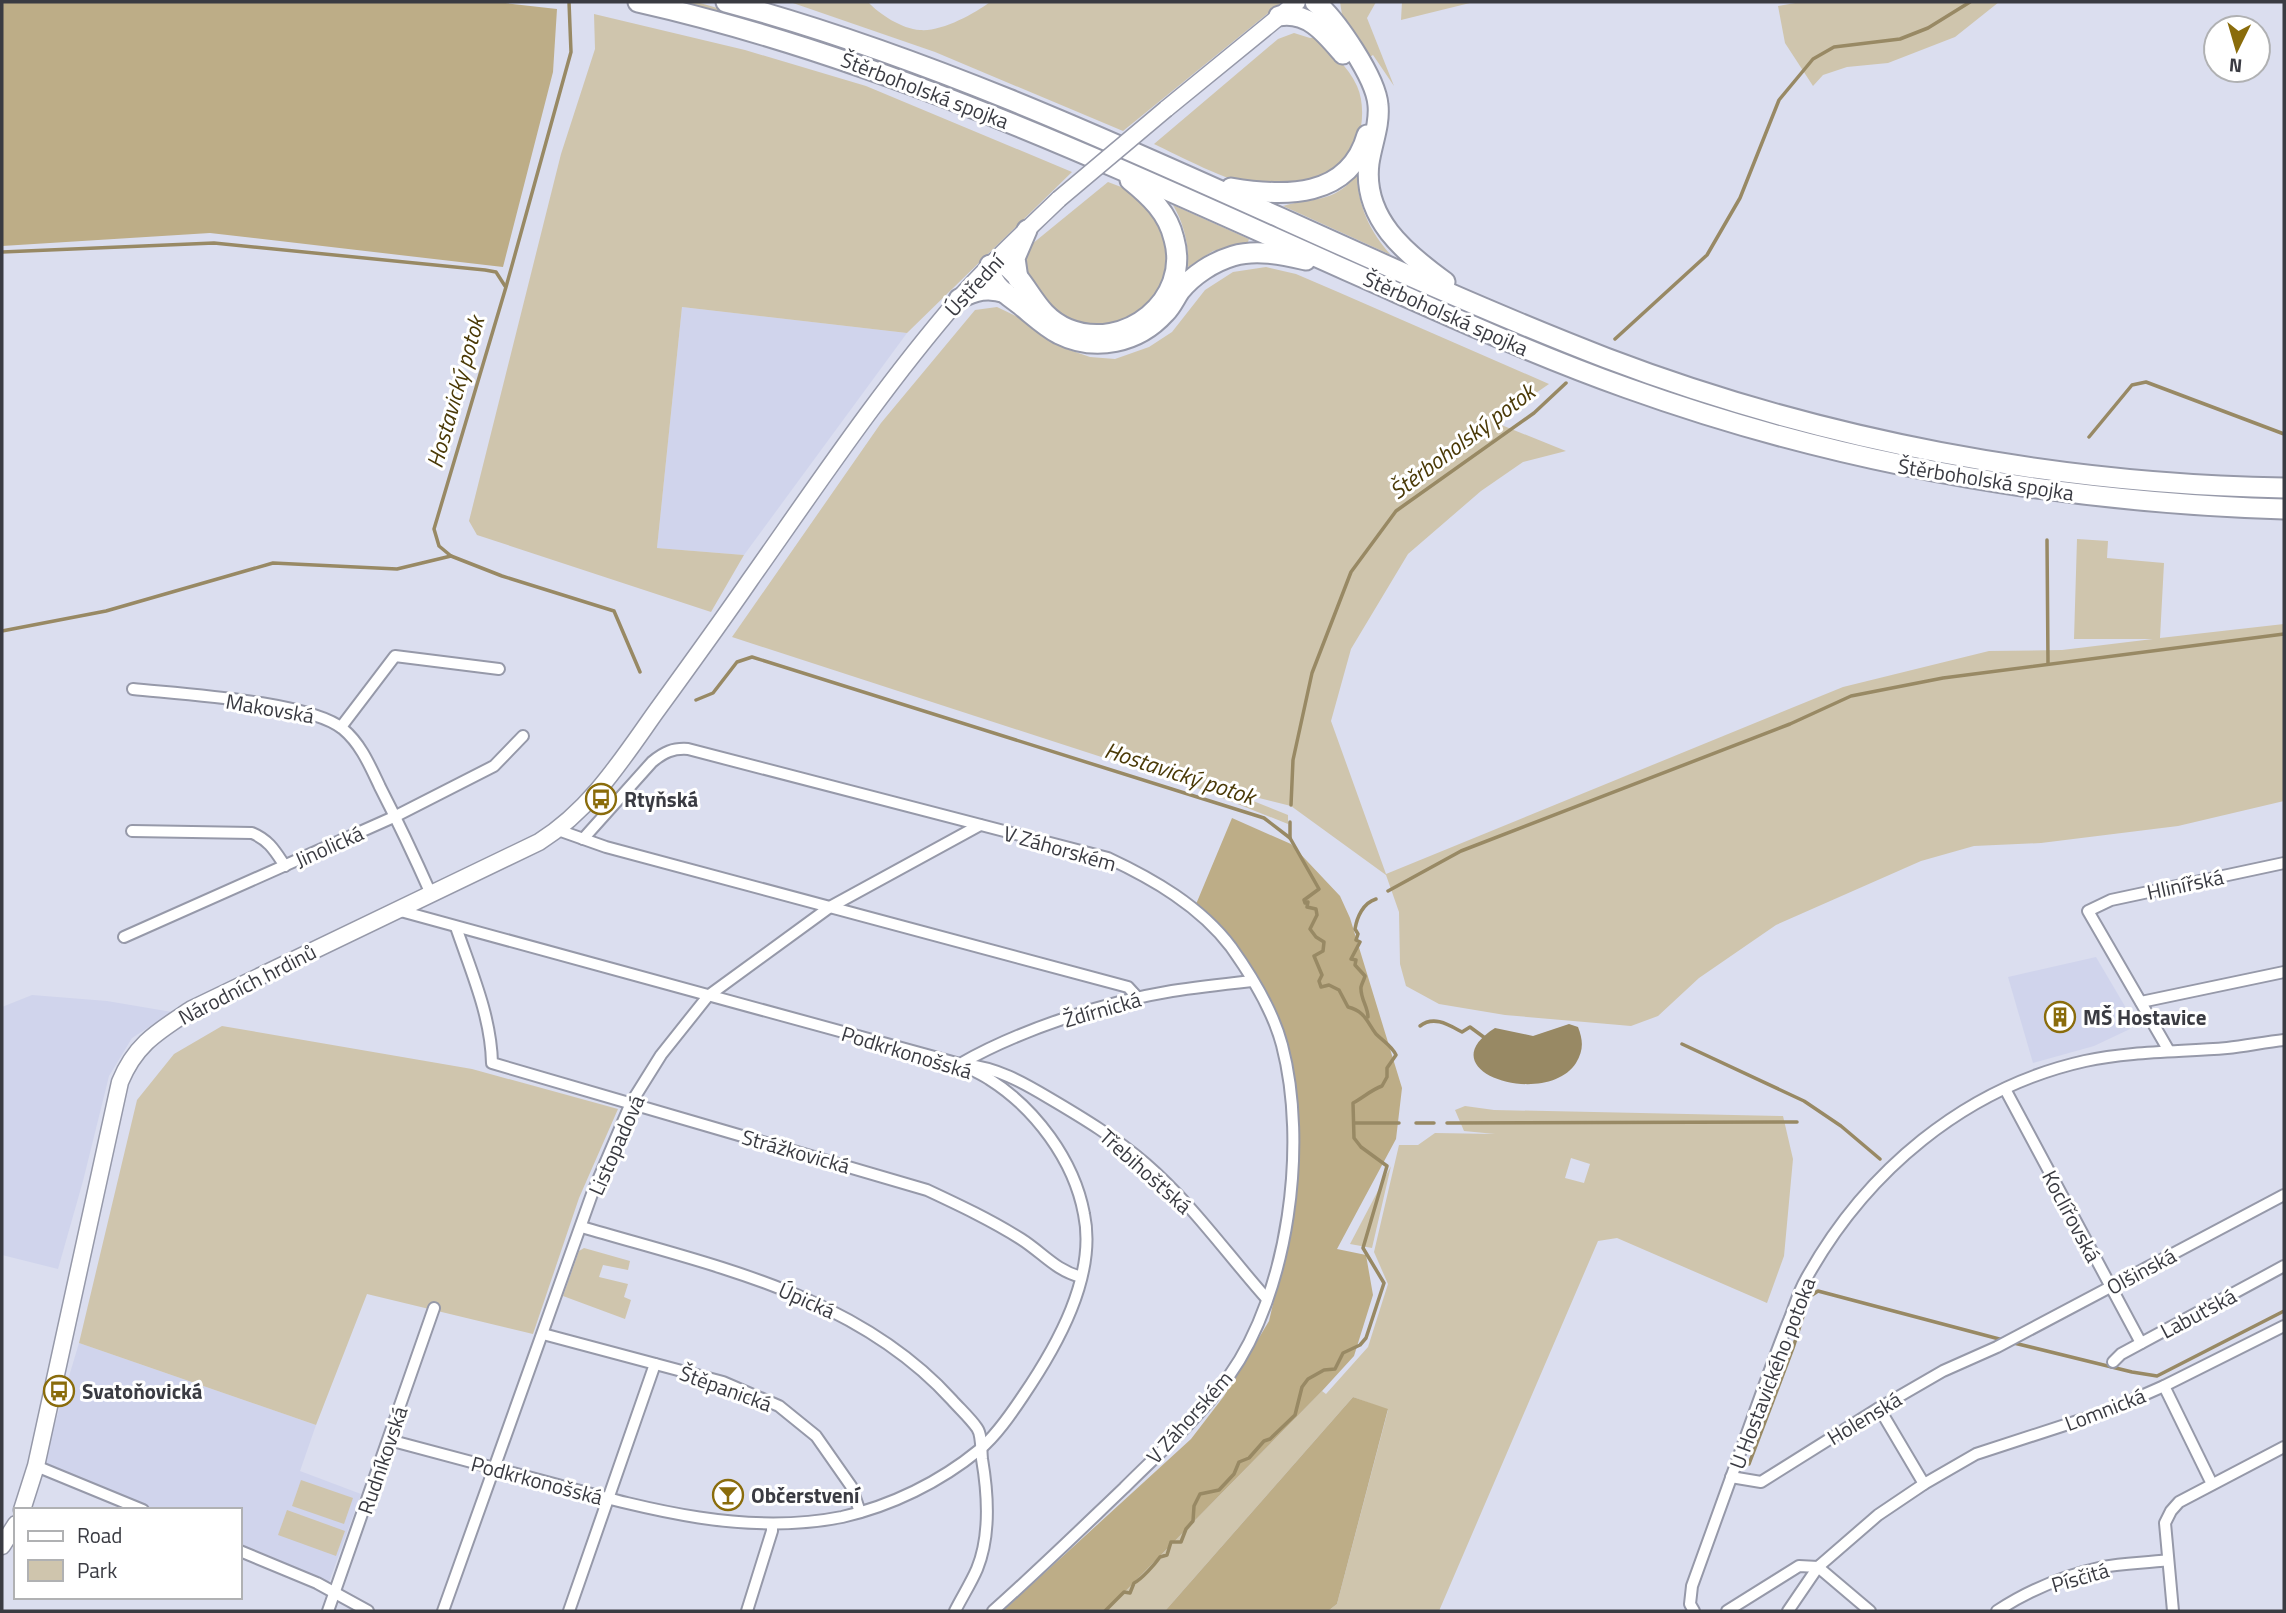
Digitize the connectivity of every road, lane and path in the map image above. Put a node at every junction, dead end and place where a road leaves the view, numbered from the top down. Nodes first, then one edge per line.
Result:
1 (638, 2) edge
2 (726, 2) edge
3 (1298, 2) edge
4 (1318, 9) edge
5 (1279, 16) junction
6 (1084, 153) junction
7 (1189, 177) junction
8 (1027, 230) junction
9 (990, 265) junction
10 (1352, 272) junction
11 (1012, 287) junction
12 (959, 299) junction
13 (1480, 307) junction
14 (2284, 488) edge
15 (2284, 509) edge
16 (716, 629) joint
17 (499, 668) dead end
18 (133, 689) dead end
19 (341, 727) junction
20 (523, 736) dead end
21 (396, 816) junction
22 (980, 825) junction
23 (558, 830) junction
24 (132, 831) dead end
25 (583, 839) junction
26 (2284, 863) edge
27 (285, 866) junction
28 (431, 894) junction
29 (830, 907) junction
30 (397, 910) junction
31 (456, 927) junction
32 (124, 937) dead end
33 (2284, 972) edge
34 (1252, 981) junction
35 (708, 996) junction
36 (1138, 998) junction
37 (2141, 1002) junction
38 (2284, 1040) edge
39 (2169, 1051) junction
40 (960, 1064) junction
41 (2005, 1089) junction
42 (631, 1103) junction
43 (2284, 1195) edge
44 (582, 1227) junction
45 (2284, 1266) edge
46 (1082, 1277) junction
47 (2110, 1287) junction
48 (1267, 1299) junction
49 (434, 1308) dead end
50 (2284, 1326) edge
51 (543, 1334) junction
52 (2141, 1343) junction
53 (1997, 1347) joint
54 (2113, 1362) dead end
55 (655, 1364) junction
56 (2164, 1386) junction
57 (1880, 1408) junction
58 (389, 1440) junction
59 (2284, 1447) edge
60 (981, 1449) junction
61 (36, 1466) junction
62 (493, 1468) junction
63 (1731, 1477) junction
64 (1924, 1484) junction
65 (2212, 1484) junction
66 (609, 1499) junction
67 (23, 1508) edge
68 (138, 1508) edge
69 (860, 1512) junction
70 (772, 1524) junction
71 (14, 1527) edge
72 (2, 1546) edge
73 (242, 1552) edge
74 (2168, 1560) junction
75 (1818, 1567) junction
76 (335, 1592) junction
77 (1689, 1609) edge
78 (328, 1611) edge
79 (368, 1611) edge
80 (443, 1611) edge
81 (569, 1611) edge
82 (747, 1611) edge
83 (955, 1611) edge
84 (993, 1611) edge
85 (1727, 1611) edge
86 (1788, 1611) edge
87 (1870, 1611) edge
88 (1997, 1611) edge
89 (2173, 1611) edge

1 - 6 highway, Štěrboholská spojka
2 - 7 highway, Štěrboholská spojka
3 - 4 highway
3 - 5 street, Ústřední
4 - 5 highway
4 - 7 highway
4 - 13 highway
5 - 8 street, Ústřední, bridge
6 - 10 highway, Štěrboholská spojka
6 - 11 highway
7 - 13 highway, Štěrboholská spojka
8 - 9 street, Ústřední
8 - 11 highway
9 - 11 highway
9 - 12 street, Ústřední
10 - 11 highway
10 - 15 highway, Štěrboholská spojka
11 - 12 highway
12 - 16 street, Ústřední
13 - 14 highway, Štěrboholská spojka
16 - 23 street, Národních hrdinů
17 - 19 street
18 - 19 street, Makovská
19 - 21 street, Makovská
20 - 21 street, Jinolická
21 - 27 street, Jinolická
21 - 28 street, Makovská
22 - 25 street, V Záhorském
22 - 29 street, Listopadová
22 - 34 street, V Záhorském
23 - 25 street
23 - 28 street, Národních hrdinů
24 - 27 street
25 - 29 street
26 - 37 street, Hlinířská
27 - 32 street, Jinolická
28 - 30 street, Národních hrdinů
29 - 35 street, Listopadová
29 - 36 street
30 - 31 street, Podkrkonošská
30 - 61 street, Národních hrdinů
31 - 35 street, Podkrkonošská
31 - 42 street, Strážkovická
33 - 37 street
34 - 36 street, Ždírnická
34 - 48 street, V Záhorském
35 - 40 street, Podkrkonošská
35 - 42 street, Listopadová
36 - 40 street, Ždírnická
37 - 39 street
38 - 39 street, U Hostavického potoka
39 - 41 street, U Hostavického potoka
40 - 46 street, Podkrkonošská
40 - 48 street, Třebihošťská
41 - 47 street, Koclířovská
41 - 63 street, U Hostavického potoka
42 - 44 street, Listopadová
42 - 46 street, Strážkovická
43 - 47 street, Olšinská
44 - 51 street, Listopadová
44 - 60 street, Úpická
45 - 52 street, Labuťská
46 - 60 street, Podkrkonošská
47 - 52 street, Koclířovská
47 - 53 street, Olšinská
48 - 84 street, V Záhorském
49 - 58 street, Rudníkovská
50 - 56 street, Lomnická
51 - 55 street, Štěpanická
51 - 62 street, Listopadová
52 - 54 street, Labuťská
53 - 57 street, Holenská
55 - 66 street
55 - 69 street, Štěpanická
56 - 64 street, Lomnická
56 - 65 street
57 - 63 street, Holenská
57 - 64 street
58 - 62 street, Podkrkonošská
58 - 76 street, Rudníkovská
59 - 65 street
60 - 69 street, Podkrkonošská
60 - 83 street
61 - 67 street, Národních hrdinů
61 - 68 street
62 - 66 street, Podkrkonošská
62 - 80 street, Listopadová
63 - 77 street, U Hostavického potoka
64 - 75 street, Lomnická
65 - 74 street
66 - 70 street, Podkrkonošská
66 - 81 street
69 - 70 street, Podkrkonošská
70 - 82 street
71 - 72 street
73 - 76 street
74 - 88 street, Písčitá
74 - 89 street
75 - 85 street, Lomnická
75 - 86 street
75 - 87 street
76 - 78 street, Rudníkovská
76 - 79 street

